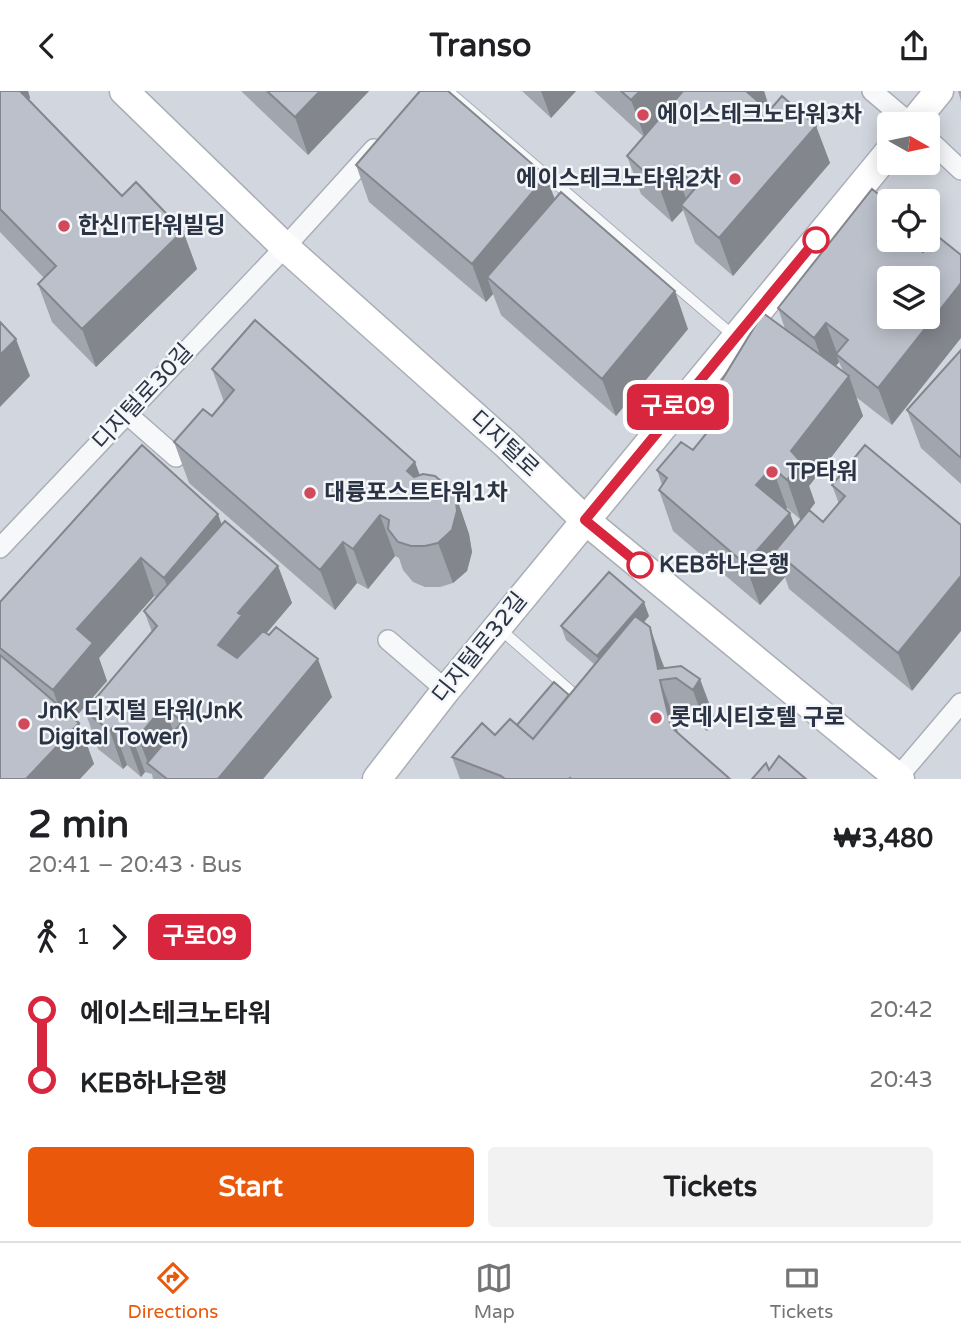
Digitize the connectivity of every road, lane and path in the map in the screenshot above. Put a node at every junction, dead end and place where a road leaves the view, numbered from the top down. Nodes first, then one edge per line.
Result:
1 (124, 91) edge
2 (448, 91) edge
3 (872, 91) edge
4 (939, 91) edge
5 (897, 112) edge
6 (921, 112) edge
7 (388, 133) edge
8 (940, 150) edge
9 (877, 166) edge
10 (961, 170) edge
11 (285, 247) junction
12 (735, 337) junction
13 (127, 414) junction
14 (176, 457) edge
15 (585, 520) junction
16 (0, 548) edge
17 (497, 627) junction
18 (388, 639) dead end
19 (446, 689) junction
20 (961, 703) edge
21 (592, 709) edge
22 (898, 778) edge
23 (377, 779) edge

1 - 11 main road, 디지털로
2 - 12 lane
3 - 5 street
4 - 6 main road
7 - 11 street, 디지털로30길
8 - 10 street
9 - 12 main road, 디지털로32길
11 - 13 street, 디지털로30길
11 - 15 main road, 디지털로
12 - 15 main road, 디지털로32길
13 - 14 street
13 - 16 street, 디지털로30길
15 - 17 main road, 디지털로32길
15 - 22 main road, 디지털로
17 - 19 main road, 디지털로32길
17 - 21 lane
18 - 19 street
19 - 23 main road, 디지털로32길
20 - 22 street

